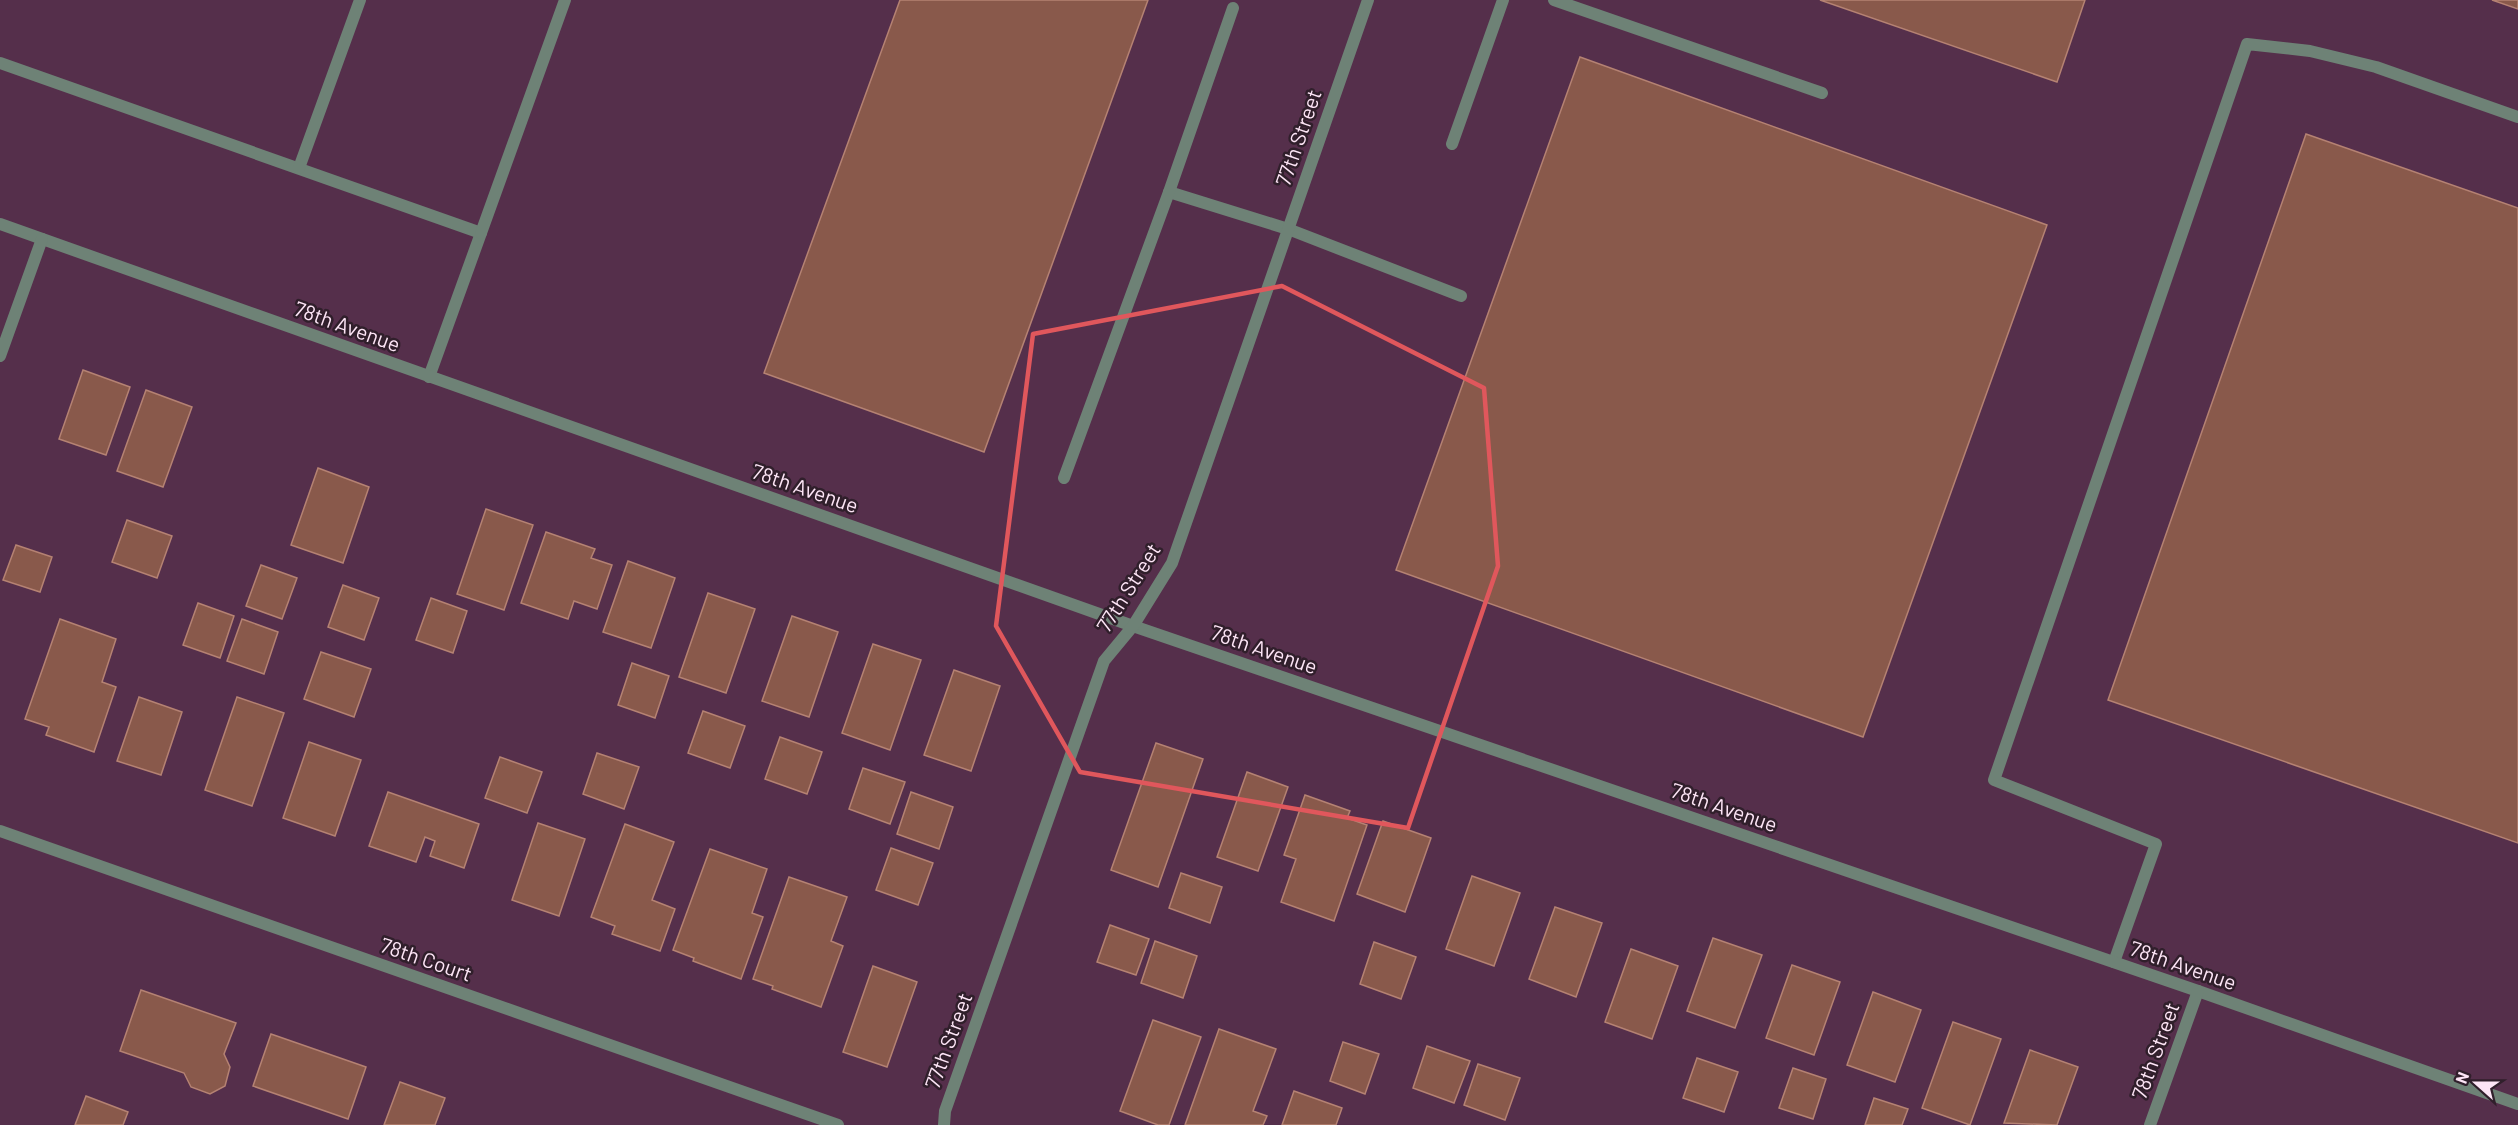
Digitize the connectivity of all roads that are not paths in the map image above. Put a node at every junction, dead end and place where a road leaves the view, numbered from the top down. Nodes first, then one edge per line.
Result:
1 (360, 0) edge
2 (565, 0) edge
3 (1368, 0) edge
4 (1503, 0) edge
5 (1554, 0) edge
6 (1233, 8) dead end
7 (0, 63) edge
8 (1822, 93) dead end
9 (2518, 117) edge
10 (1452, 144) dead end
11 (300, 168) junction
12 (1169, 192) junction
13 (0, 225) edge
14 (1288, 229) junction
15 (481, 233) junction
16 (42, 239) junction
17 (1461, 296) dead end
18 (0, 356) edge
19 (429, 377) junction
20 (1064, 478) dead end
21 (1133, 626) junction
22 (0, 831) edge
23 (2114, 963) junction
24 (2198, 991) junction
25 (2518, 1104) edge
26 (838, 1125) edge
27 (944, 1125) edge
28 (2150, 1125) edge

1 - 11 street
2 - 15 street
3 - 14 street, 77th Street
4 - 10 street
5 - 8 street
6 - 12 street
7 - 11 street
9 - 23 street
11 - 15 street
12 - 14 street
12 - 20 street
13 - 16 street, 78th Avenue
14 - 17 street
14 - 21 street, 77th Street
15 - 19 street
16 - 18 street
16 - 19 street, 78th Avenue
19 - 21 street, 78th Avenue
21 - 23 street, 78th Avenue
21 - 27 street, 77th Street
22 - 26 street, 78th Court
23 - 24 street, 78th Avenue
24 - 25 street, 78th Avenue
24 - 28 street, 78th Street

